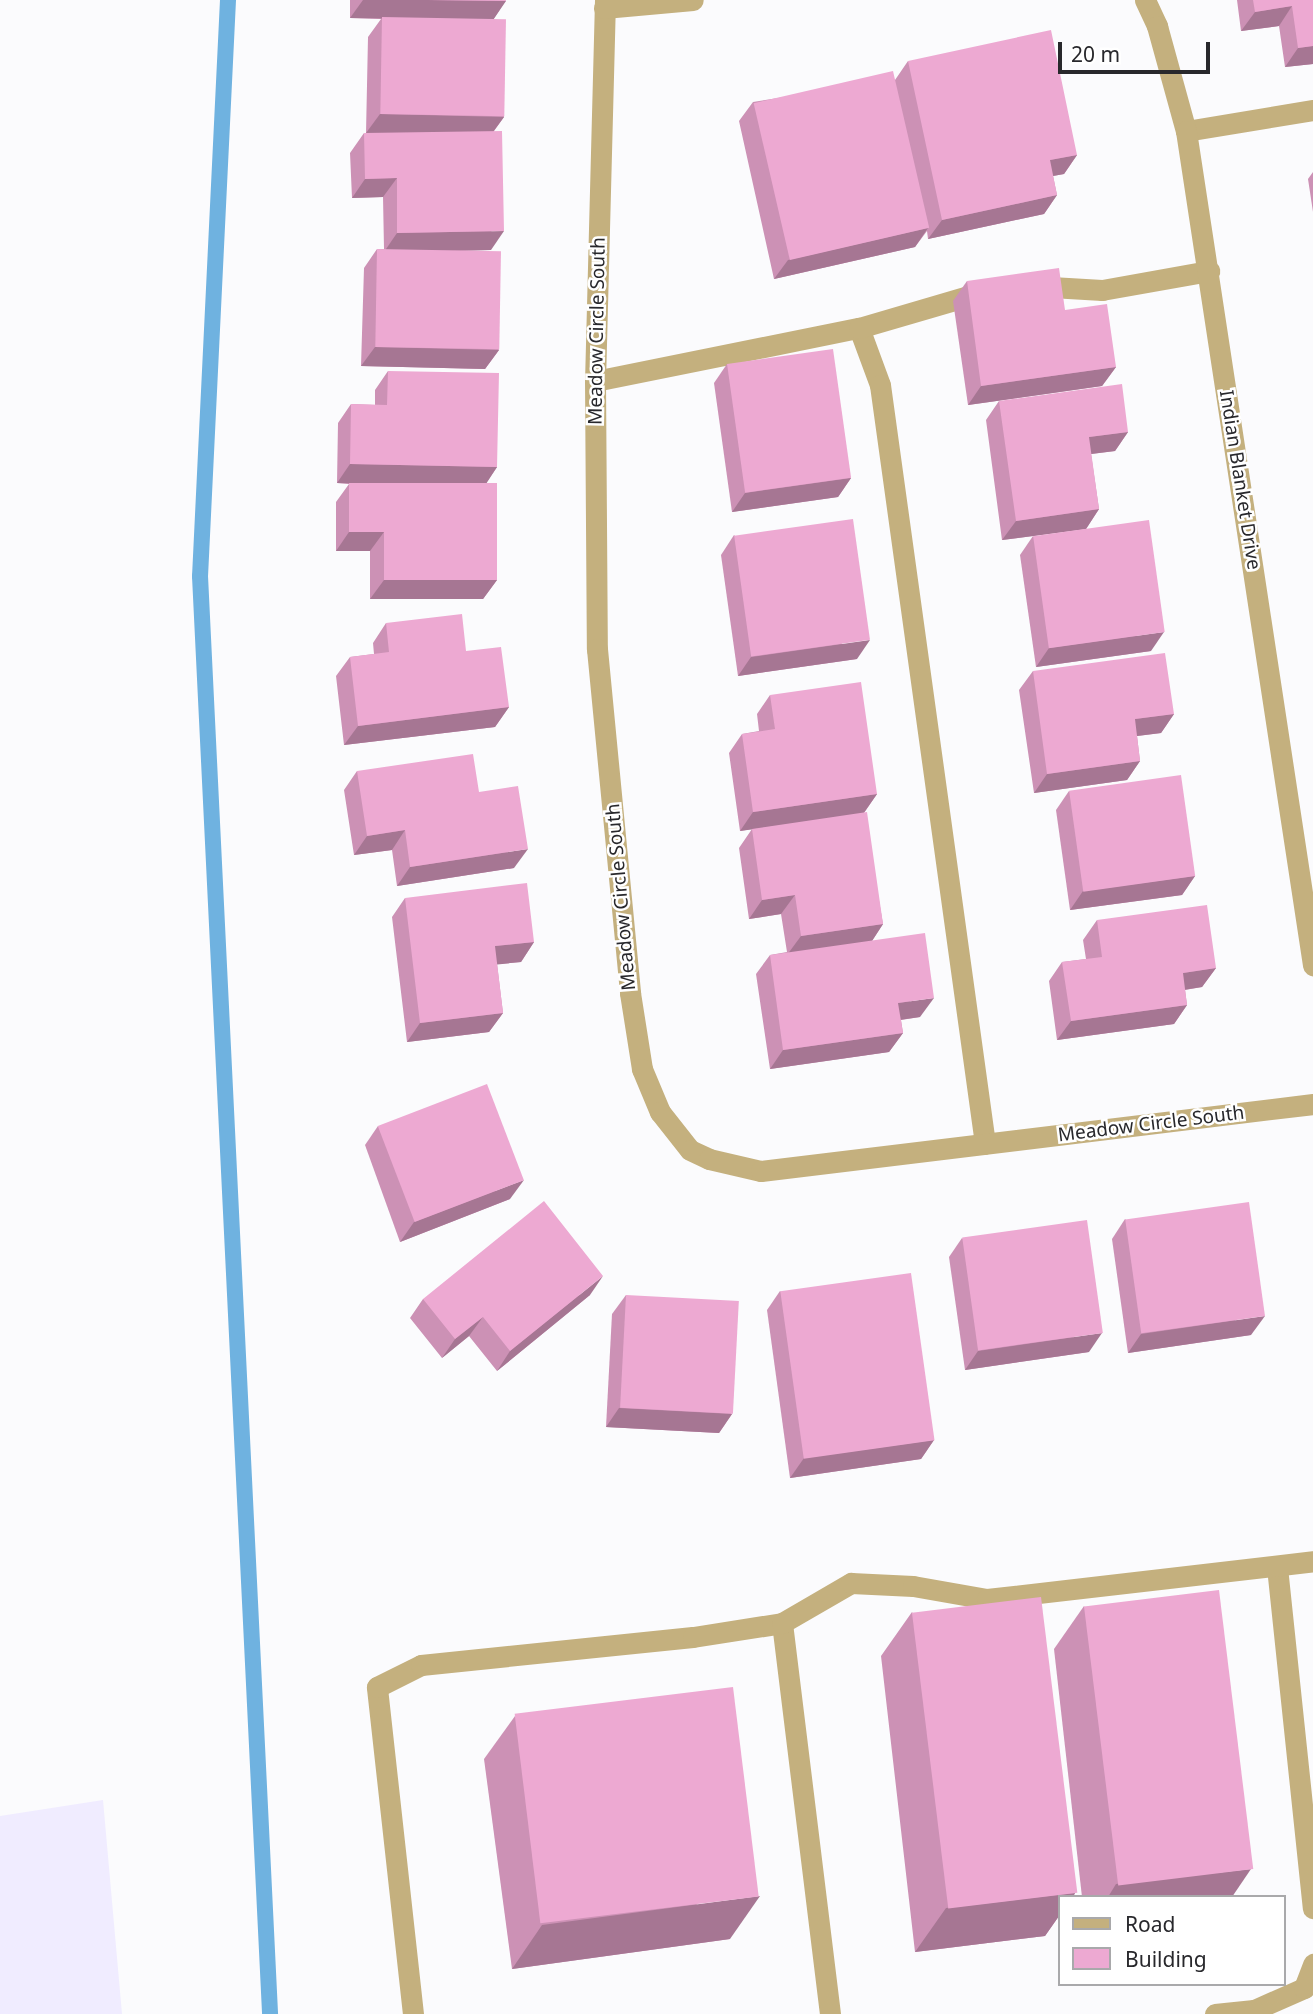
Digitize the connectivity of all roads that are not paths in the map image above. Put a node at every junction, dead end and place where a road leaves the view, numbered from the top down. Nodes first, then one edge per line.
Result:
1 (693, 0) edge
2 (1145, 0) edge
3 (605, 4) edge
4 (1313, 110) edge
5 (1186, 131) junction
6 (1209, 271) junction
7 (859, 328) junction
8 (595, 381) junction
9 (1313, 965) edge
10 (1313, 1104) edge
11 (985, 1144) junction
12 (1313, 1561) edge
13 (1277, 1567) junction
14 (782, 1623) junction
15 (1313, 1908) edge
16 (1313, 1964) edge
17 (413, 2014) edge
18 (830, 2014) edge
19 (1215, 2014) edge

1 - 3 street
2 - 5 street, Indian Blanket Drive
3 - 8 street, Meadow Circle South
4 - 5 street
5 - 6 street, Indian Blanket Drive
6 - 7 street
6 - 9 street, Indian Blanket Drive
7 - 8 street
7 - 11 street
8 - 11 street, Meadow Circle South
10 - 11 street, Meadow Circle South
12 - 13 street
13 - 14 street
13 - 15 street
14 - 17 street
14 - 18 street
16 - 19 street

